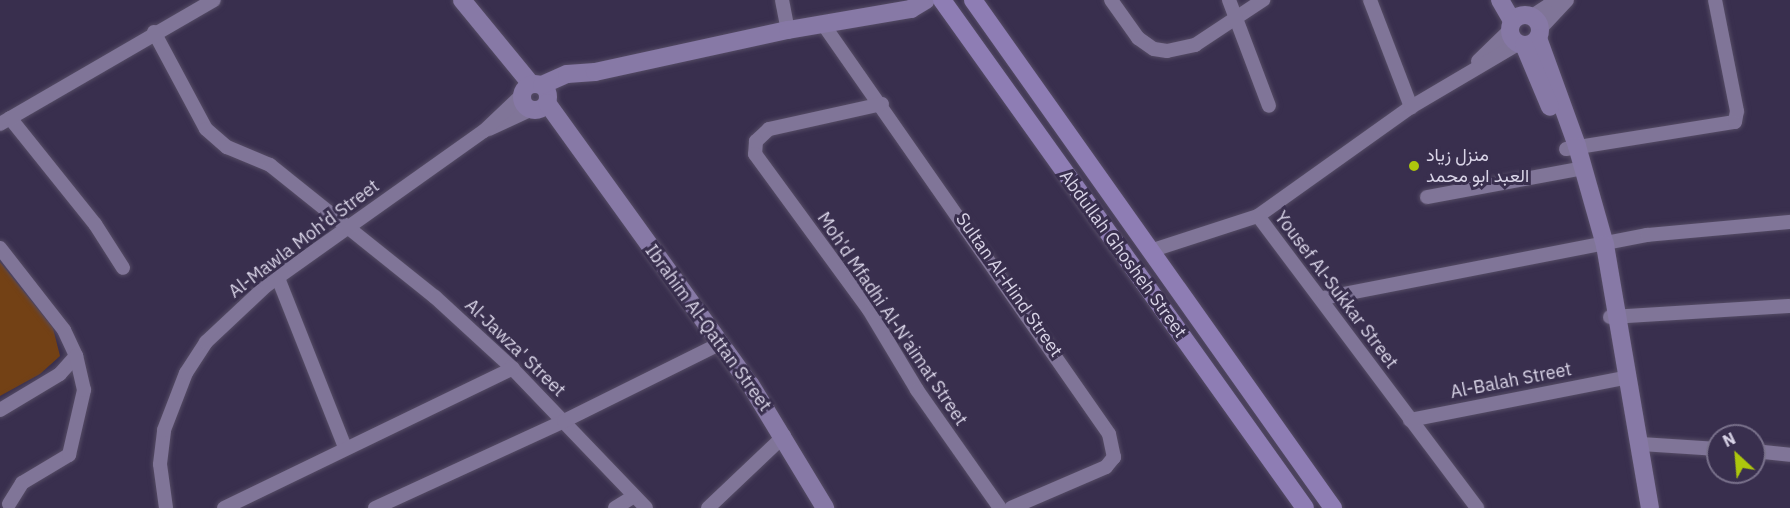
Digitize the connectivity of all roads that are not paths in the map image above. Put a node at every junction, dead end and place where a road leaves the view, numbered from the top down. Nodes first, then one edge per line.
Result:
1 (214, 0) edge
2 (462, 0) edge
3 (782, 0) edge
4 (926, 0) edge
5 (942, 0) edge
6 (974, 0) edge
7 (1112, 0) edge
8 (1229, 0) edge
9 (1263, 0) edge
10 (1370, 0) edge
11 (1500, 0) edge
12 (1557, 0) edge
13 (1567, 0) edge
14 (1715, 0) edge
15 (1237, 18) junction
16 (823, 24) junction
17 (1524, 26) edge
18 (788, 30) junction
19 (154, 32) junction
20 (535, 97) junction
21 (882, 104) junction
22 (1269, 106) dead end
23 (1411, 107) junction
24 (5, 121) edge
25 (1571, 148) junction
26 (1578, 169) junction
27 (1427, 197) dead end
28 (1258, 216) junction
29 (1790, 222) edge
30 (346, 229) junction
31 (1600, 246) junction
32 (0, 248) edge
33 (1150, 251) junction
34 (123, 268) dead end
35 (278, 278) junction
36 (1323, 298) junction
37 (1790, 306) edge
38 (1614, 317) junction
39 (722, 343) junction
40 (76, 356) junction
41 (513, 368) junction
42 (1619, 378) junction
43 (0, 410) edge
44 (1410, 420) junction
45 (564, 422) junction
46 (784, 436) junction
47 (1641, 444) junction
48 (345, 447) junction
49 (1706, 448) edge
50 (1766, 452) edge
51 (1790, 455) edge
52 (634, 496) junction
53 (8, 507) edge
54 (166, 508) edge
55 (224, 508) edge
56 (375, 508) edge
57 (615, 508) edge
58 (646, 508) edge
59 (708, 508) edge
60 (825, 508) edge
61 (1000, 508) edge
62 (1011, 508) edge
63 (1305, 508) edge
64 (1333, 508) edge
65 (1477, 508) edge
66 (1639, 508) edge
67 (1650, 508) edge

1 - 19 street
2 - 20 street, Ibrahim Al-Qattan Street
3 - 18 street
4 - 16 street
5 - 63 main road, Abdullah Ghosheh Street
6 - 33 main road, Abdullah Ghosheh Street
7 - 15 street
8 - 15 street
9 - 15 street
10 - 23 street
11 - 17 street
12 - 17 street
13 - 17 street
14 - 25 street
15 - 22 street
16 - 18 street
16 - 21 street, Sultan Al-Hind Street
17 - 23 street, Yousef Al-Sukkar Street
17 - 25 street
18 - 20 street
19 - 24 street
19 - 30 street, Al-Jawza' Street
20 - 30 street, Al-Mawla Moh'd Street
20 - 39 street, Ibrahim Al-Qattan Street
21 - 61 street, Moh'd Mfadhi Al-N'aimat Street
21 - 62 street, Sultan Al-Hind Street
23 - 28 street, Yousef Al-Sukkar Street
24 - 34 street
25 - 26 street
26 - 27 street
26 - 31 street
28 - 33 street
28 - 36 street, Yousef Al-Sukkar Street
29 - 31 street
30 - 35 street, Al-Mawla Moh'd Street
30 - 41 street, Al-Jawza' Street
31 - 36 street
31 - 38 street
32 - 40 street
33 - 64 main road, Abdullah Ghosheh Street
35 - 48 street
35 - 54 street, Al-Mawla Moh'd Street
36 - 44 street, Yousef Al-Sukkar Street
37 - 38 street
38 - 42 street
38 - 47 street
39 - 45 street
39 - 46 street, Ibrahim Al-Qattan Street
40 - 43 street
40 - 53 street
41 - 45 street, Al-Jawza' Street
41 - 48 street
42 - 44 street, Al-Balah Street
42 - 66 street
44 - 65 street, Yousef Al-Sukkar Street
45 - 52 street, Al-Jawza' Street
45 - 56 street
46 - 59 street
46 - 60 street, Ibrahim Al-Qattan Street
47 - 49 street
47 - 67 street
48 - 55 street
50 - 51 street
52 - 57 street
52 - 58 street, Al-Jawza' Street

